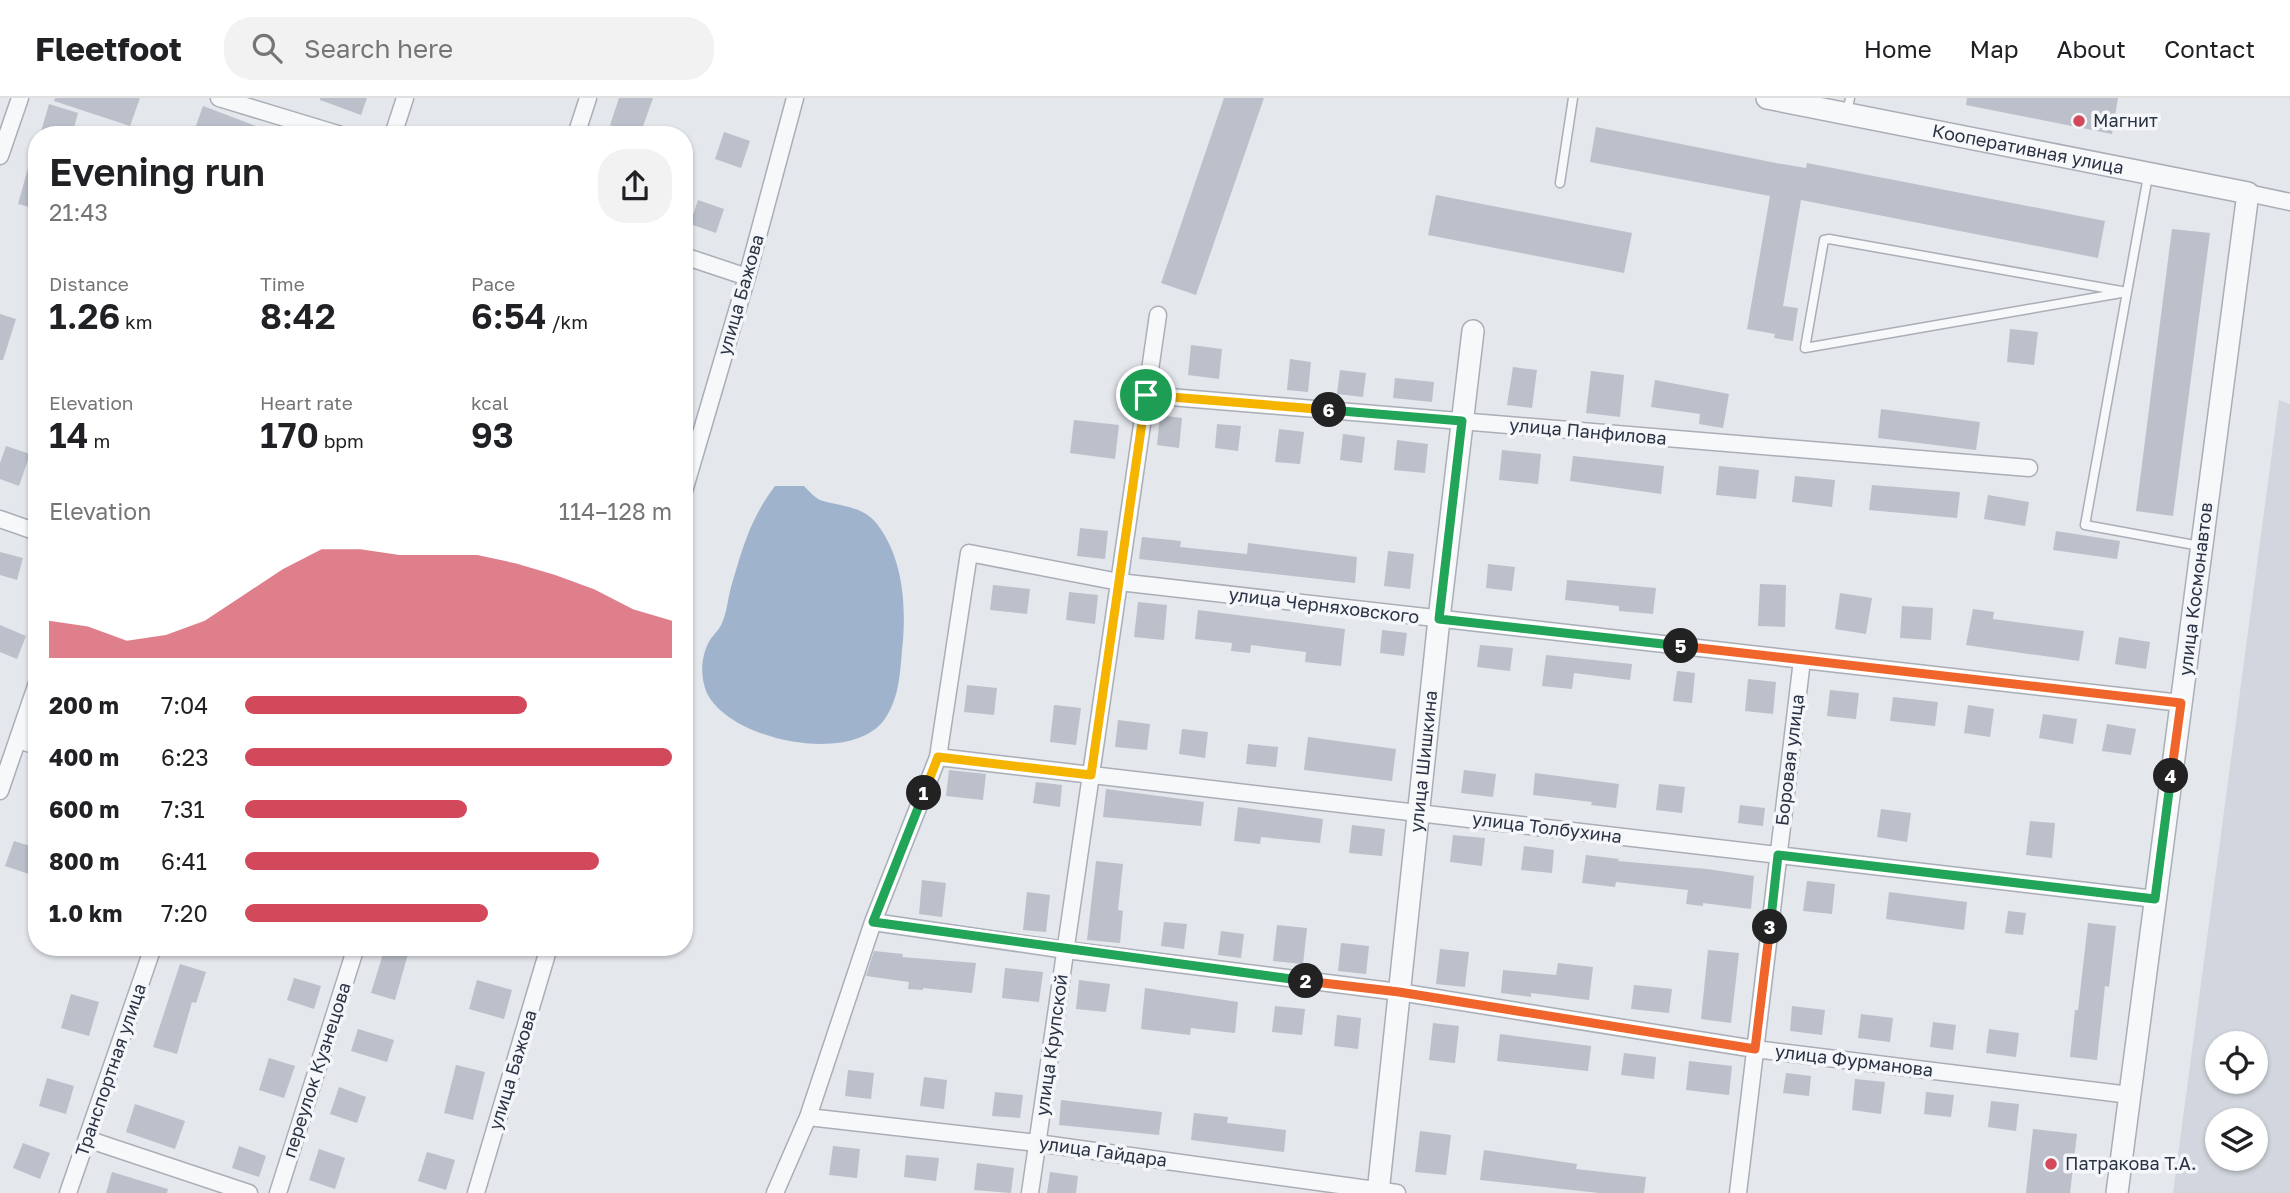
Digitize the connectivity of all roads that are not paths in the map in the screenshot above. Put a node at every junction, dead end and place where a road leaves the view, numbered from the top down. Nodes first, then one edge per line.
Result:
1 (20, 98) edge
2 (219, 98) edge
3 (405, 98) edge
4 (588, 98) edge
5 (795, 98) edge
6 (1573, 98) edge
7 (1767, 98) edge
8 (1849, 106) edge
9 (311, 126) edge
10 (396, 126) edge
11 (579, 126) edge
12 (0, 156) edge
13 (2148, 173) junction
14 (1560, 183) dead end
15 (2248, 193) junction
16 (2290, 202) edge
17 (693, 259) edge
18 (747, 277) junction
19 (2127, 292) junction
20 (1158, 315) dead end
21 (1473, 331) dead end
22 (1146, 395) junction
23 (1462, 421) junction
24 (693, 438) edge
25 (2029, 468) dead end
26 (0, 519) edge
27 (28, 529) edge
28 (2202, 546) junction
29 (1119, 582) junction
30 (1439, 619) junction
31 (1802, 660) junction
32 (2181, 703) junction
33 (28, 710) edge
34 (18, 740) junction
35 (28, 743) edge
36 (938, 757) junction
37 (1091, 775) junction
38 (0, 792) edge
39 (1418, 813) junction
40 (1778, 855) junction
41 (2155, 899) junction
42 (873, 922) junction
43 (1066, 950) junction
44 (150, 956) edge
45 (353, 956) edge
46 (546, 956) edge
47 (1399, 992) junction
48 (1755, 1049) junction
49 (2130, 1095) junction
50 (808, 1117) junction
51 (87, 1139) junction
52 (1037, 1143) junction
53 (1384, 1192) edge
54 (68, 1193) edge
55 (249, 1193) edge
56 (278, 1193) edge
57 (476, 1193) edge
58 (775, 1193) edge
59 (1030, 1193) edge
60 (1738, 1193) edge
61 (2117, 1193) edge

1 - 12 street
2 - 9 street
3 - 10 street
4 - 11 street
5 - 18 street, улица Бажова
6 - 14 lane
7 - 8 street, Кооперативная улица
8 - 13 street, Кооперативная улица
13 - 15 street, Кооперативная улица
13 - 19 lane
15 - 16 street, Кооперативная улица
15 - 28 street, улица Космонавтов
17 - 18 street
18 - 24 street, улица Бажова
19 - 19 lane
19 - 28 lane
20 - 22 street, улица Крупской
21 - 23 street, улица Шишкина
22 - 23 street, улица Панфилова
22 - 29 street, улица Крупской
23 - 25 street, улица Панфилова
23 - 30 street, улица Шишкина
26 - 27 street
28 - 32 street, улица Космонавтов
29 - 30 street, улица Черняховского
29 - 36 street, улица Черняховского
29 - 37 street, улица Крупской
30 - 31 street, улица Черняховского
30 - 39 street, улица Шишкина
31 - 32 street, улица Черняховского
31 - 40 street, Боровая улица
32 - 41 street, улица Космонавтов
33 - 34 street
34 - 35 street
34 - 38 street
36 - 37 street, улица Толбухина
36 - 42 street
37 - 39 street, улица Толбухина
37 - 43 street, улица Крупской
39 - 40 street, улица Толбухина
39 - 47 street, улица Шишкина
40 - 41 street, улица Толбухина
40 - 48 street, Боровая улица
41 - 49 street, улица Космонавтов
42 - 43 street, улица Фурманова
42 - 50 street
43 - 47 street, улица Фурманова
43 - 52 street, улица Крупской
44 - 51 street, Транспортная улица
45 - 56 street, переулок Кузнецова
46 - 57 street, улица Бажова
47 - 48 street, улица Фурманова
47 - 53 street, улица Шишкина
48 - 49 street, улица Фурманова
48 - 60 street, Боровая улица
49 - 61 street, улица Космонавтов
50 - 52 street, улица Гайдара
50 - 58 street
51 - 54 street, Транспортная улица
51 - 55 street
52 - 53 street, улица Гайдара
52 - 59 street, улица Крупской

